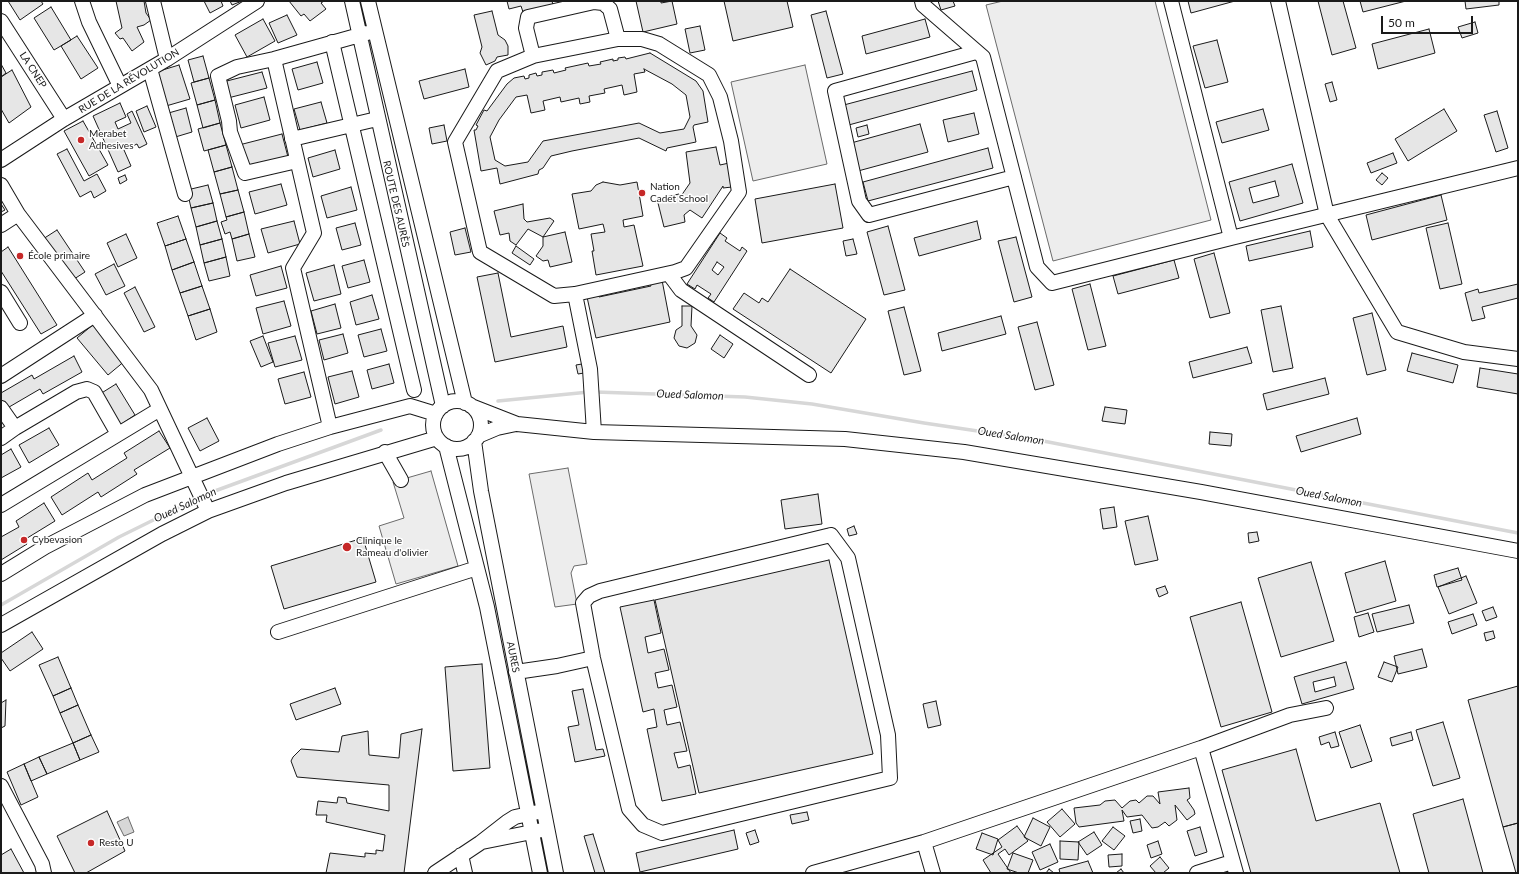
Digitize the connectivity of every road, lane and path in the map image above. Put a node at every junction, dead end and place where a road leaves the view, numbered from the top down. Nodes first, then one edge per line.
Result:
1 (82, 1) edge
2 (153, 1) edge
3 (257, 1) edge
4 (922, 1) edge
5 (1171, 1) edge
6 (1278, 1) edge
7 (359, 2) edge
8 (1, 21) edge
9 (375, 31) junction
10 (359, 35) junction
11 (618, 39) junction
12 (332, 42) junction
13 (976, 52) junction
14 (533, 56) junction
15 (167, 59) junction
16 (274, 59) junction
17 (150, 69) junction
18 (120, 86) junction
19 (64, 119) junction
20 (377, 119) junction
21 (351, 125) junction
22 (292, 139) junction
23 (1, 160) edge
24 (297, 161) junction
25 (1518, 168) edge
26 (1014, 177) junction
27 (1, 185) edge
28 (184, 194) dead end
29 (18, 214) junction
30 (1327, 215) junction
31 (1, 225) edge
32 (1231, 238) junction
33 (669, 274) junction
34 (1, 292) edge
35 (575, 294) junction
36 (95, 315) junction
37 (20, 323) dead end
38 (1518, 359) edge
39 (810, 375) dead end
40 (1, 376) edge
41 (414, 390) dead end
42 (468, 404) junction
43 (1, 408) edge
44 (160, 409) junction
45 (439, 410) junction
46 (516, 424) junction
47 (330, 427) junction
48 (15, 428) junction
49 (594, 432) junction
50 (118, 434) junction
51 (1, 438) edge
52 (476, 438) junction
53 (441, 442) junction
54 (385, 452) junction
55 (193, 476) junction
56 (400, 480) dead end
57 (1, 505) edge
58 (208, 511) junction
59 (1518, 551) edge
60 (477, 568) junction
61 (1, 574) edge
62 (1, 625) edge
63 (278, 632) dead end
64 (593, 658) junction
65 (516, 672) junction
66 (1326, 708) dead end
67 (1202, 748) junction
68 (1, 786) edge
69 (544, 811) junction
70 (529, 814) junction
71 (548, 829) junction
72 (533, 832) junction
73 (924, 842) junction
74 (480, 843) junction
75 (461, 855) junction
76 (1234, 867) edge
77 (44, 873) edge
78 (435, 873) edge
79 (465, 873) edge
80 (540, 873) edge
81 (556, 873) edge
82 (814, 873) edge
83 (933, 873) edge
84 (1197, 873) edge

1 - 18 street
2 - 15 street
3 - 15 street, RUE DE LA RÉVOLUTION
4 - 13 street
5 - 32 street
6 - 30 street
7 - 9 street, ROUTE DES AURÈS
7 - 10 street, ROUTE DES AURÈS
8 - 19 street, LA CNEP
9 - 10 street
9 - 42 street, ROUTE DES AURÈS
10 - 12 street
10 - 20 street, ROUTE DES AURÈS
11 - 14 street
11 - 14 street
11 - 33 street
12 - 16 street
12 - 21 street
13 - 26 street
13 - 26 street
14 - 35 street
15 - 17 street, RUE DE LA RÉVOLUTION
16 - 22 street
16 - 24 street
17 - 18 street, RUE DE LA RÉVOLUTION
17 - 28 street
18 - 19 street, RUE DE LA RÉVOLUTION
19 - 23 street, RUE DE LA RÉVOLUTION
20 - 21 street
20 - 45 street, ROUTE DES AURÈS
21 - 22 street
21 - 41 street
22 - 24 street
24 - 47 street
25 - 30 street
26 - 32 street
27 - 29 street
29 - 31 street
29 - 36 street
30 - 32 street
30 - 38 street
33 - 35 street
33 - 39 street
34 - 37 street
35 - 49 street
36 - 40 street
36 - 44 street
42 - 45 street
42 - 46 street
42 - 52 street
43 - 48 street
44 - 50 street
44 - 55 street
45 - 47 street
45 - 53 street
46 - 49 street
46 - 52 street
47 - 55 street
48 - 50 street
48 - 51 street
49 - 59 street
50 - 57 street
52 - 53 street
52 - 65 street, AURES
53 - 54 street
53 - 60 street, AURES
54 - 56 street
54 - 58 street
55 - 58 street
55 - 61 street
58 - 62 street
60 - 63 street
60 - 70 street, AURES
64 - 64 street
64 - 65 street
65 - 69 street, AURES
66 - 67 street
67 - 73 street
67 - 76 street
68 - 77 street
69 - 70 street
69 - 71 street, AURES
70 - 72 street, AURES
70 - 74 street
71 - 72 street
71 - 81 street, AURES
72 - 74 street
72 - 80 street, AURES
73 - 82 street
73 - 83 street
74 - 75 street
75 - 78 street
75 - 79 street
76 - 84 street

